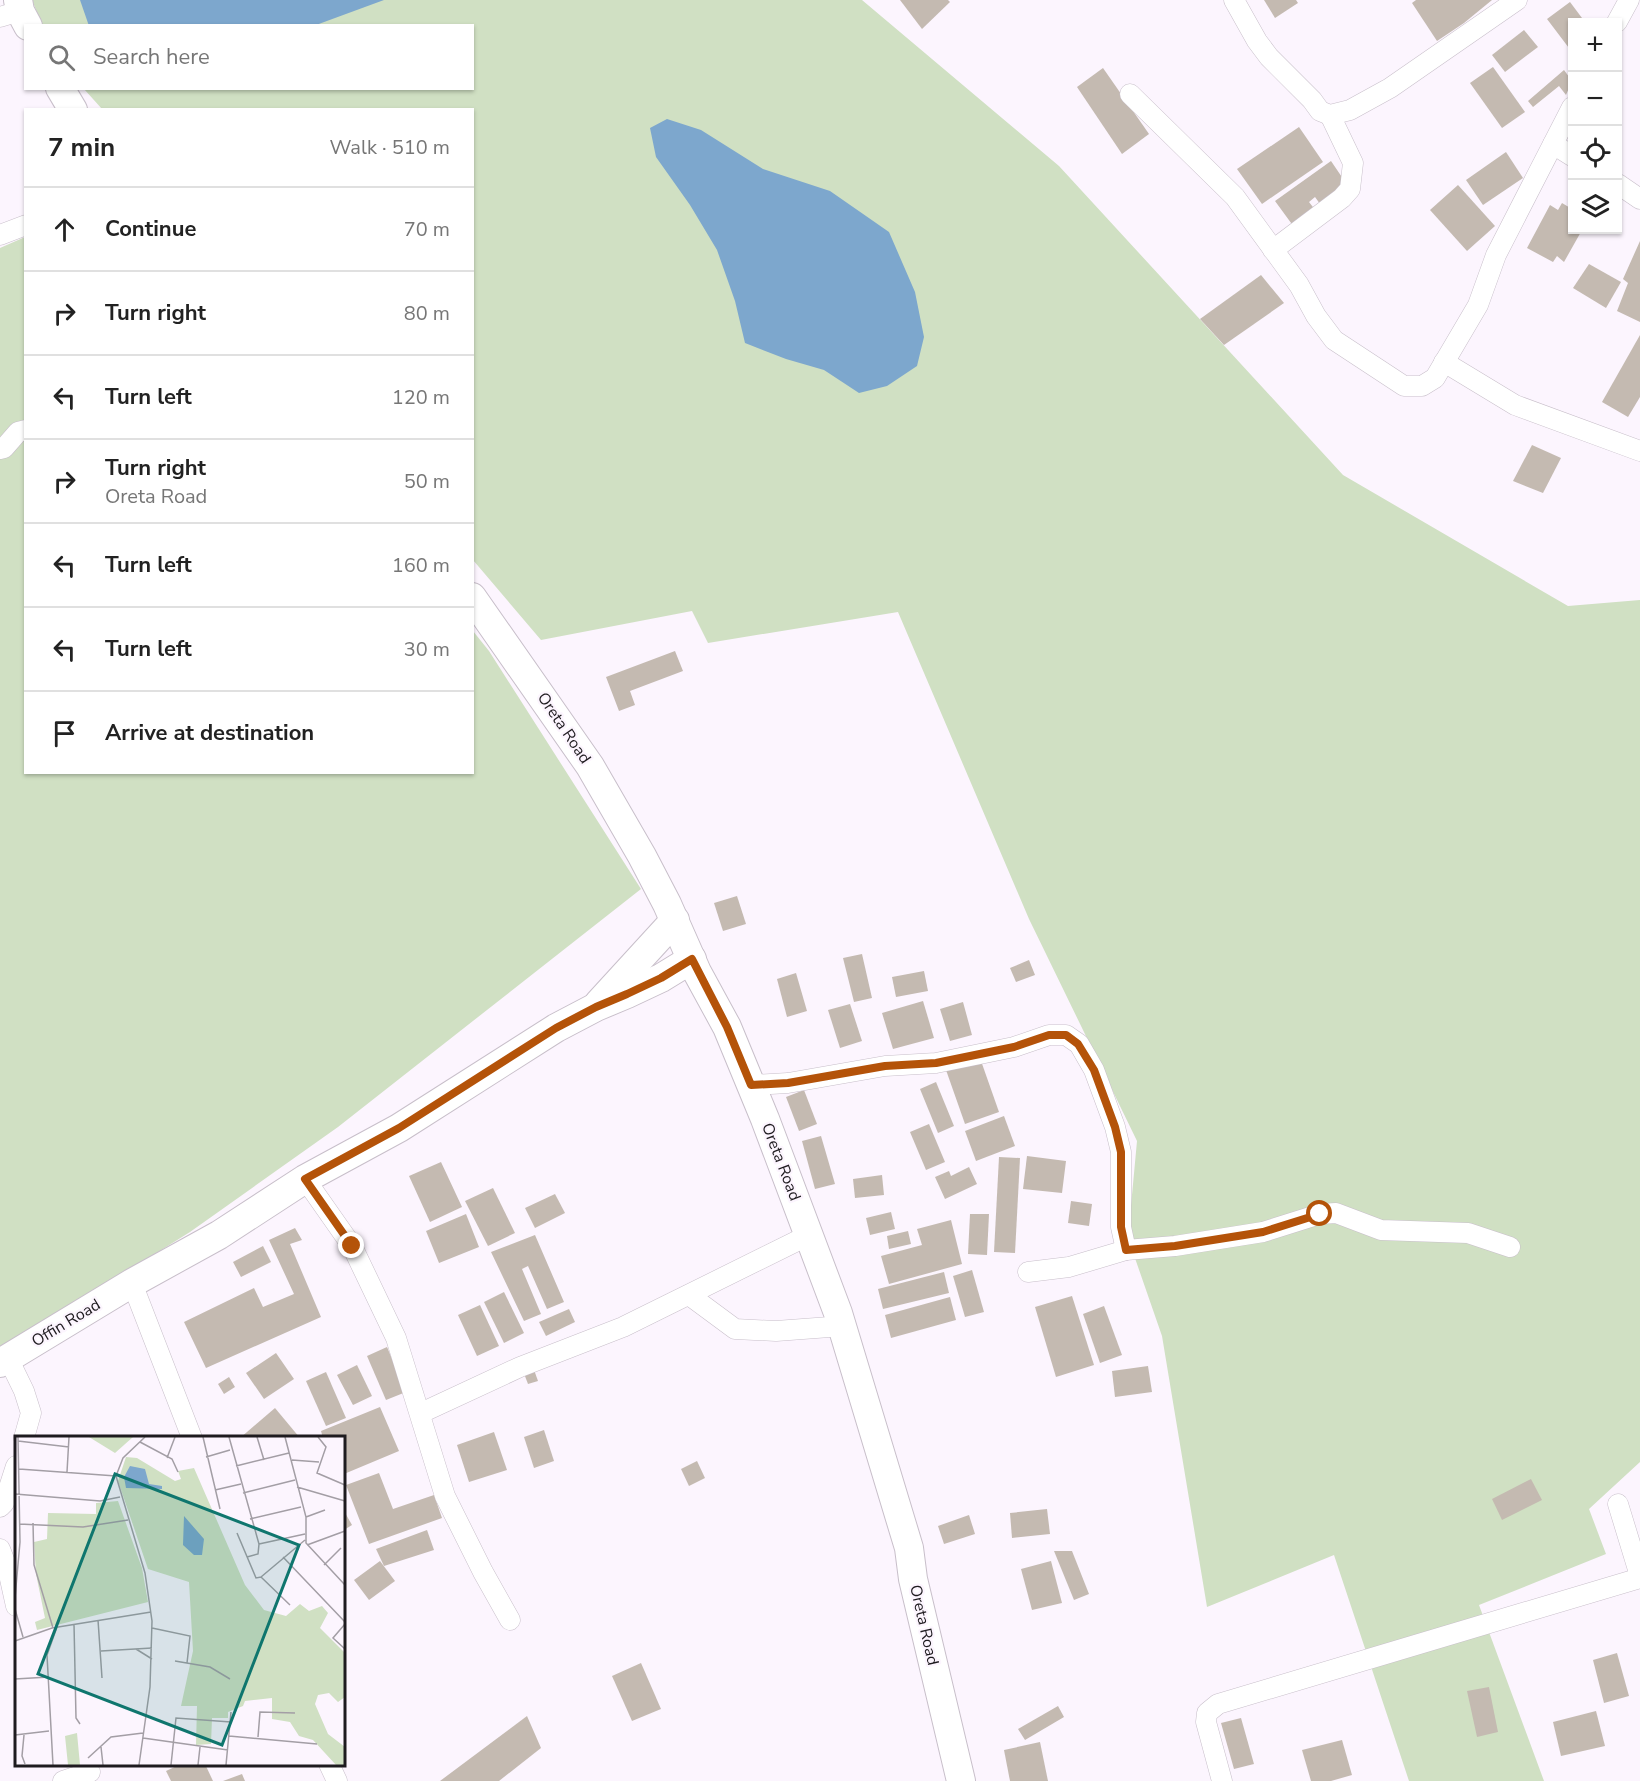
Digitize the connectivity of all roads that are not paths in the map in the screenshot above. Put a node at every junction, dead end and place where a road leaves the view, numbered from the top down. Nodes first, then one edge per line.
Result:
1 (1234, 0) edge
2 (1516, 0) edge
3 (1629, 0) edge
4 (1619, 18) edge
5 (61, 90) edge
6 (1130, 94) dead end
7 (72, 108) edge
8 (1330, 115) junction
9 (1568, 115) edge
10 (1553, 144) junction
11 (1568, 153) edge
12 (1622, 187) edge
13 (1640, 199) edge
14 (24, 226) edge
15 (0, 235) edge
16 (1274, 250) junction
17 (1444, 362) junction
18 (24, 430) edge
19 (0, 449) edge
20 (1640, 451) edge
21 (474, 600) edge
22 (675, 920) junction
23 (692, 959) junction
24 (596, 1007) junction
25 (751, 1085) junction
26 (305, 1179) junction
27 (809, 1235) junction
28 (1510, 1247) dead end
29 (1126, 1250) junction
30 (1028, 1272) dead end
31 (132, 1282) junction
32 (688, 1294) junction
33 (843, 1326) junction
34 (4, 1361) edge
35 (421, 1413) junction
36 (24, 1436) edge
37 (192, 1436) edge
38 (15, 1469) edge
39 (1618, 1503) dead end
40 (0, 1507) edge
41 (0, 1550) edge
42 (1640, 1577) edge
43 (15, 1602) edge
44 (510, 1620) dead end
45 (330, 1766) edge
46 (91, 1772) edge
47 (63, 1781) edge
48 (337, 1781) edge
49 (961, 1781) edge
50 (1222, 1781) edge

1 - 8 street
2 - 8 street
3 - 4 street
5 - 7 street
6 - 16 street
8 - 16 street
9 - 10 street
10 - 11 street
10 - 17 street
12 - 13 street
14 - 15 street
16 - 17 street
17 - 20 street
18 - 19 street
21 - 22 street, Oreta Road
22 - 23 street, Oreta Road
22 - 24 street
23 - 24 street
23 - 25 street, Oreta Road
24 - 26 street, Offin Road
25 - 27 street, Oreta Road
25 - 29 street
26 - 31 street, Offin Road
26 - 35 street
27 - 32 street
27 - 33 street, Oreta Road
28 - 29 street
29 - 30 street
31 - 34 street, Offin Road
31 - 37 street
32 - 33 street
32 - 35 street
33 - 49 street, Oreta Road
34 - 36 street
35 - 44 street
38 - 40 street
39 - 42 street
41 - 43 street
42 - 50 street
45 - 48 street
46 - 47 street

